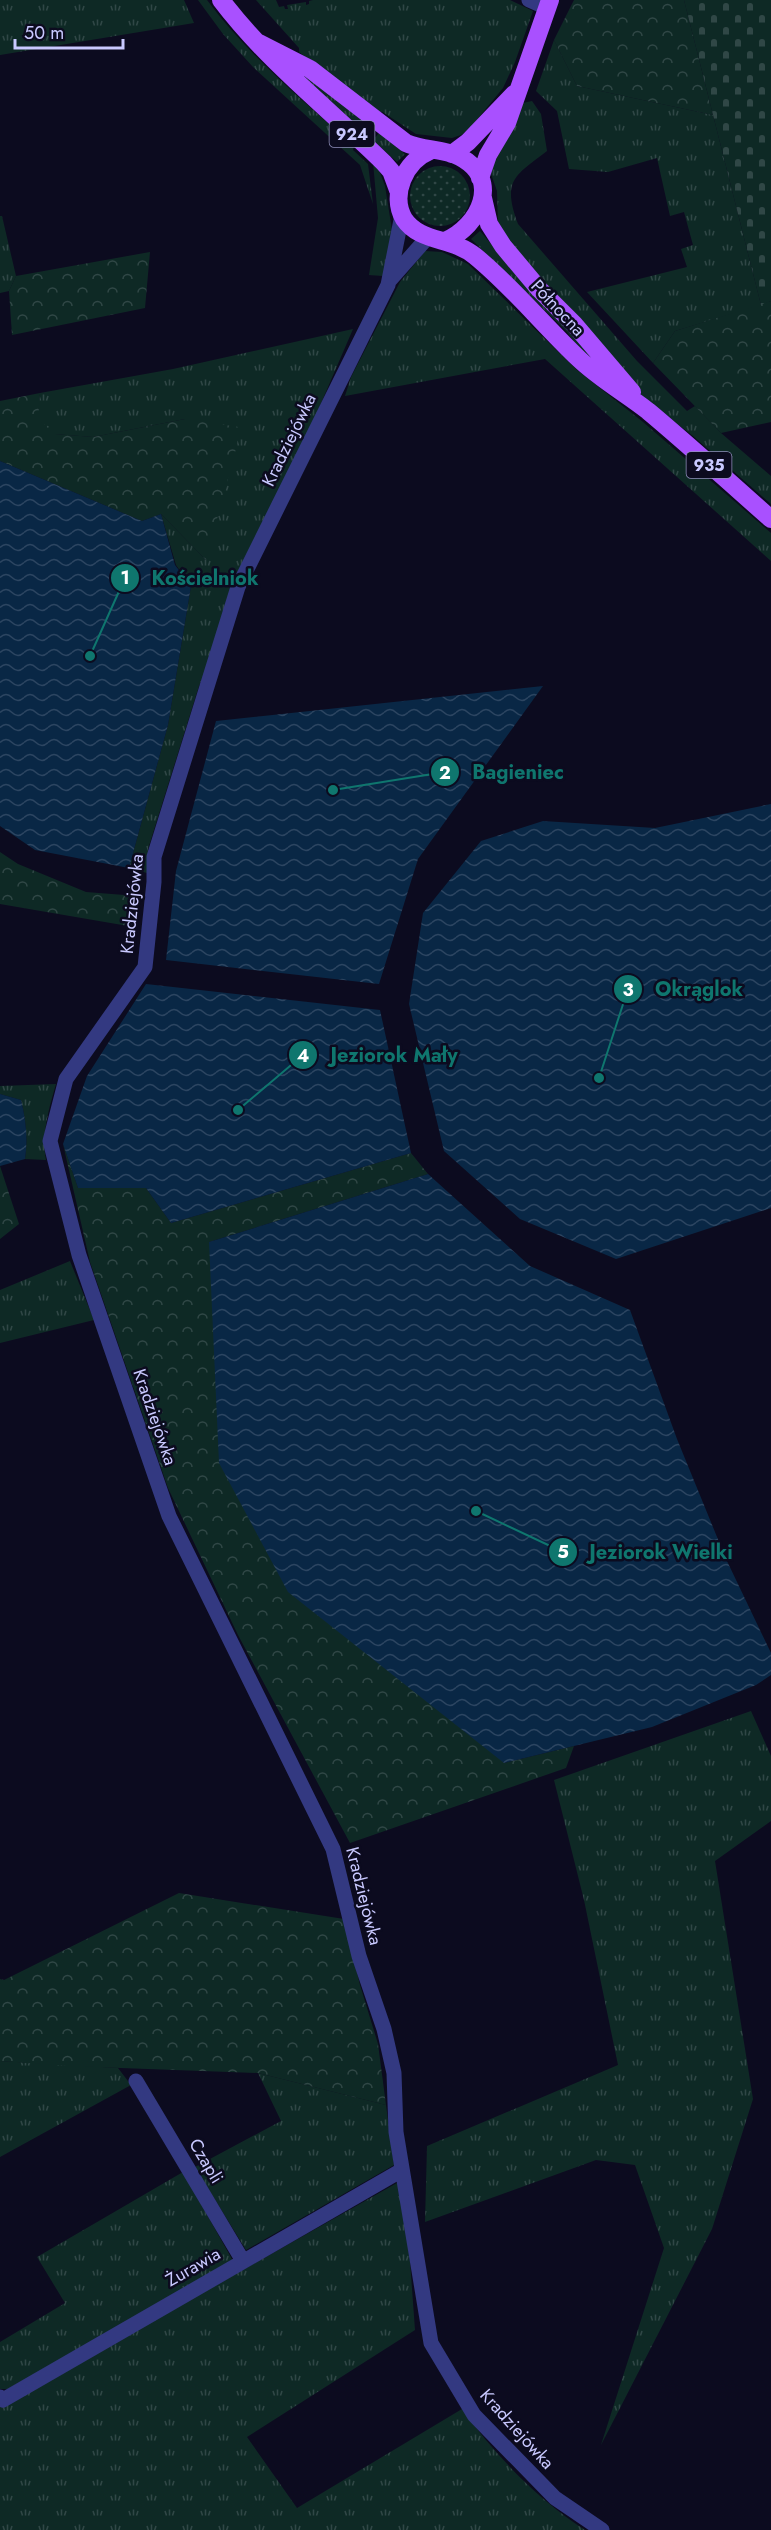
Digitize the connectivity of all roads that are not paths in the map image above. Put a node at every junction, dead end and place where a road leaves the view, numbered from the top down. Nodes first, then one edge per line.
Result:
1 (221, 0) edge
2 (529, 0) edge
3 (549, 4) edge
4 (259, 43) junction
5 (517, 90) junction
6 (430, 151) junction
7 (452, 154) junction
8 (480, 178) junction
9 (398, 190) junction
10 (483, 198) junction
11 (402, 215) junction
12 (437, 239) junction
13 (390, 280) junction
14 (646, 410) junction
15 (771, 519) edge
16 (136, 2080) dead end
17 (402, 2170) junction
18 (243, 2260) junction
19 (2, 2398) edge
20 (602, 2530) edge

1 - 4 main road, 924
2 - 3 street
3 - 5 main road
4 - 6 main road, 924
4 - 9 main road, 924
5 - 7 main road
5 - 8 main road
6 - 7 main road, 924
6 - 9 main road
7 - 8 main road, 924
8 - 10 main road
9 - 11 main road, 924
10 - 12 main road
10 - 14 main road, Północna / 935
11 - 12 main road
11 - 13 street, Kradziejówka
12 - 13 street, Kradziejówka
12 - 14 main road, Północna / 935
13 - 17 street, Kradziejówka
14 - 15 main road, Północna / 935
16 - 18 street, Czapli
17 - 18 street, Żurawia
17 - 20 street, Kradziejówka
18 - 19 street, Żurawia

